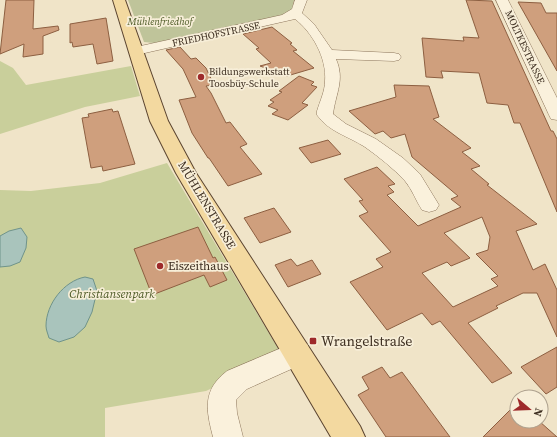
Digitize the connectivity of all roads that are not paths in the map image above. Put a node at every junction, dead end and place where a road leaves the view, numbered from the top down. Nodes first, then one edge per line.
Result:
1 (119, 0) edge
2 (502, 0) edge
3 (298, 7) edge
4 (136, 51) junction
5 (328, 54) junction
6 (394, 57) dead end
7 (557, 115) edge
8 (429, 205) dead end
9 (298, 353) junction
10 (228, 437) edge
11 (349, 437) edge

1 - 4 main road, MÜHLENSTRASSE
2 - 7 street, MOLTKESTRASSE
3 - 4 street, FRIEDHOFSTRASSE
3 - 5 street, FRIEDHOFSTRASSE
4 - 9 main road, MÜHLENSTRASSE
5 - 6 street
5 - 8 street, FRIEDHOFSTRASSE
9 - 10 street
9 - 11 main road, MÜHLENSTRASSE

